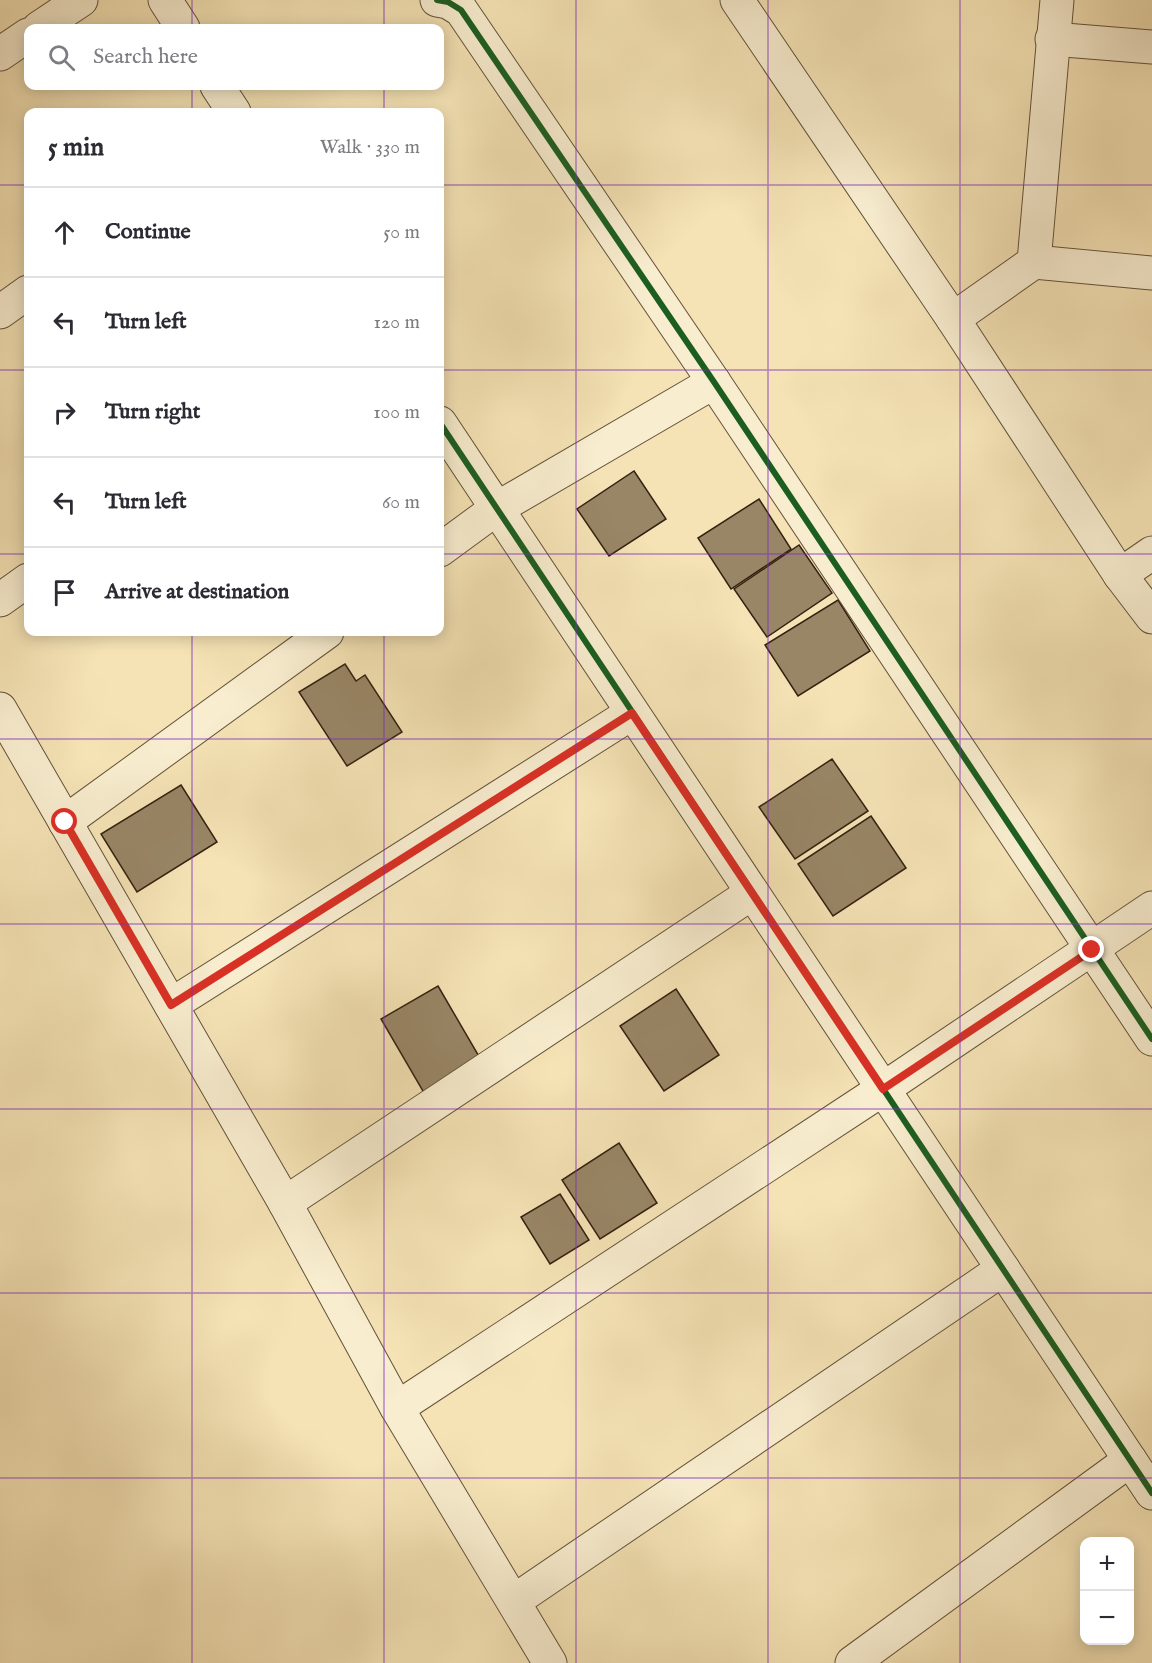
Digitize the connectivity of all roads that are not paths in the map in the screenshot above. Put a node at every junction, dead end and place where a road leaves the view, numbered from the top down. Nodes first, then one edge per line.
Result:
1 (81, 0) edge
2 (165, 0) edge
3 (437, 0) edge
4 (736, 0) edge
5 (1057, 0) edge
6 (45, 24) edge
7 (180, 24) edge
8 (24, 38) edge
9 (1052, 39) junction
10 (1152, 48) edge
11 (0, 54) edge
12 (220, 90) edge
13 (231, 108) edge
14 (1034, 262) junction
15 (1152, 273) edge
16 (24, 295) edge
17 (0, 312) edge
18 (953, 320) junction
19 (714, 382) junction
20 (444, 429) edge
21 (496, 509) junction
22 (444, 547) edge
23 (1152, 553) edge
24 (1120, 575) junction
25 (24, 583) edge
26 (0, 600) edge
27 (1152, 617) edge
28 (321, 636) edge
29 (0, 709) edge
30 (632, 713) junction
31 (65, 822) junction
32 (752, 893) junction
33 (1152, 908) edge
34 (1092, 950) junction
35 (171, 1005) junction
36 (1152, 1039) edge
37 (883, 1089) junction
38 (285, 1203) junction
39 (1003, 1269) junction
40 (397, 1408) junction
41 (1130, 1460) junction
42 (1152, 1493) edge
43 (514, 1601) junction
44 (550, 1663) edge
45 (852, 1663) edge

1 - 6 street
2 - 7 street
3 - 19 street
4 - 18 street
5 - 9 street
8 - 11 street
9 - 10 street
9 - 14 street
12 - 13 street
14 - 15 street
14 - 18 street
16 - 17 street
18 - 24 street
19 - 21 street
19 - 34 street
20 - 21 street
21 - 22 street
21 - 30 street
23 - 24 street
24 - 27 street
25 - 26 street
28 - 31 street
29 - 31 street
30 - 32 street
30 - 35 street
31 - 35 street
32 - 37 street
32 - 38 street
33 - 34 street
34 - 36 street
34 - 37 street
35 - 38 street
37 - 39 street
37 - 40 street
38 - 40 street
39 - 41 street
39 - 43 street
40 - 43 street
41 - 42 street
41 - 45 street
43 - 44 street

